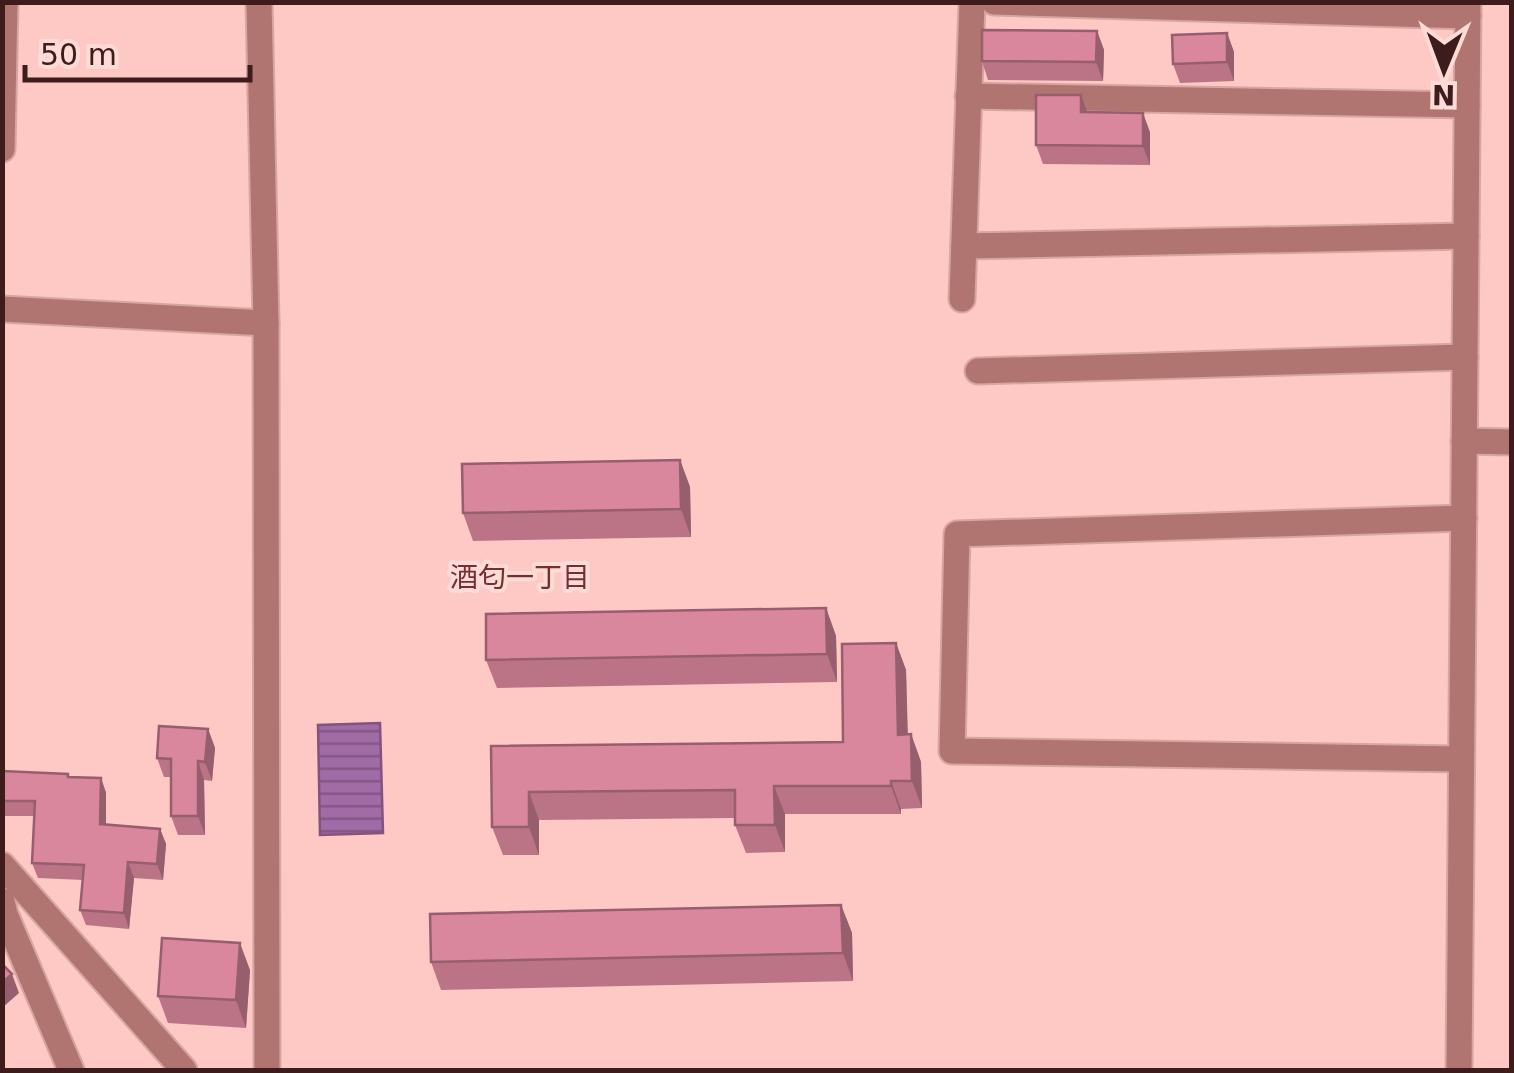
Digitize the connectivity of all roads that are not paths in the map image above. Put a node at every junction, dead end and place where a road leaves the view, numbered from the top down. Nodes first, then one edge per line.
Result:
1 (4, 2) edge
2 (258, 2) edge
3 (972, 2) edge
4 (994, 2) edge
5 (1468, 9) edge
6 (968, 96) junction
7 (1467, 104) junction
8 (2, 149) edge
9 (1466, 236) junction
10 (964, 246) junction
11 (962, 299) dead end
12 (2, 309) edge
13 (266, 323) junction
14 (1465, 358) junction
15 (978, 371) dead end
16 (1464, 441) junction
17 (1512, 442) edge
18 (1464, 518) junction
19 (1459, 758) junction
20 (2, 865) edge
21 (2, 900) edge
22 (70, 1070) edge
23 (184, 1070) edge
24 (267, 1070) edge
25 (1459, 1070) edge

1 - 8 street
2 - 13 street
3 - 6 street
4 - 5 street
5 - 7 street
6 - 7 street
6 - 10 street
7 - 9 street
9 - 10 street
9 - 14 street
10 - 11 street
12 - 13 street
13 - 24 street
14 - 15 street
14 - 16 street
16 - 17 street
16 - 18 street
18 - 19 street
18 - 19 street
19 - 25 street
20 - 23 street
21 - 22 street

